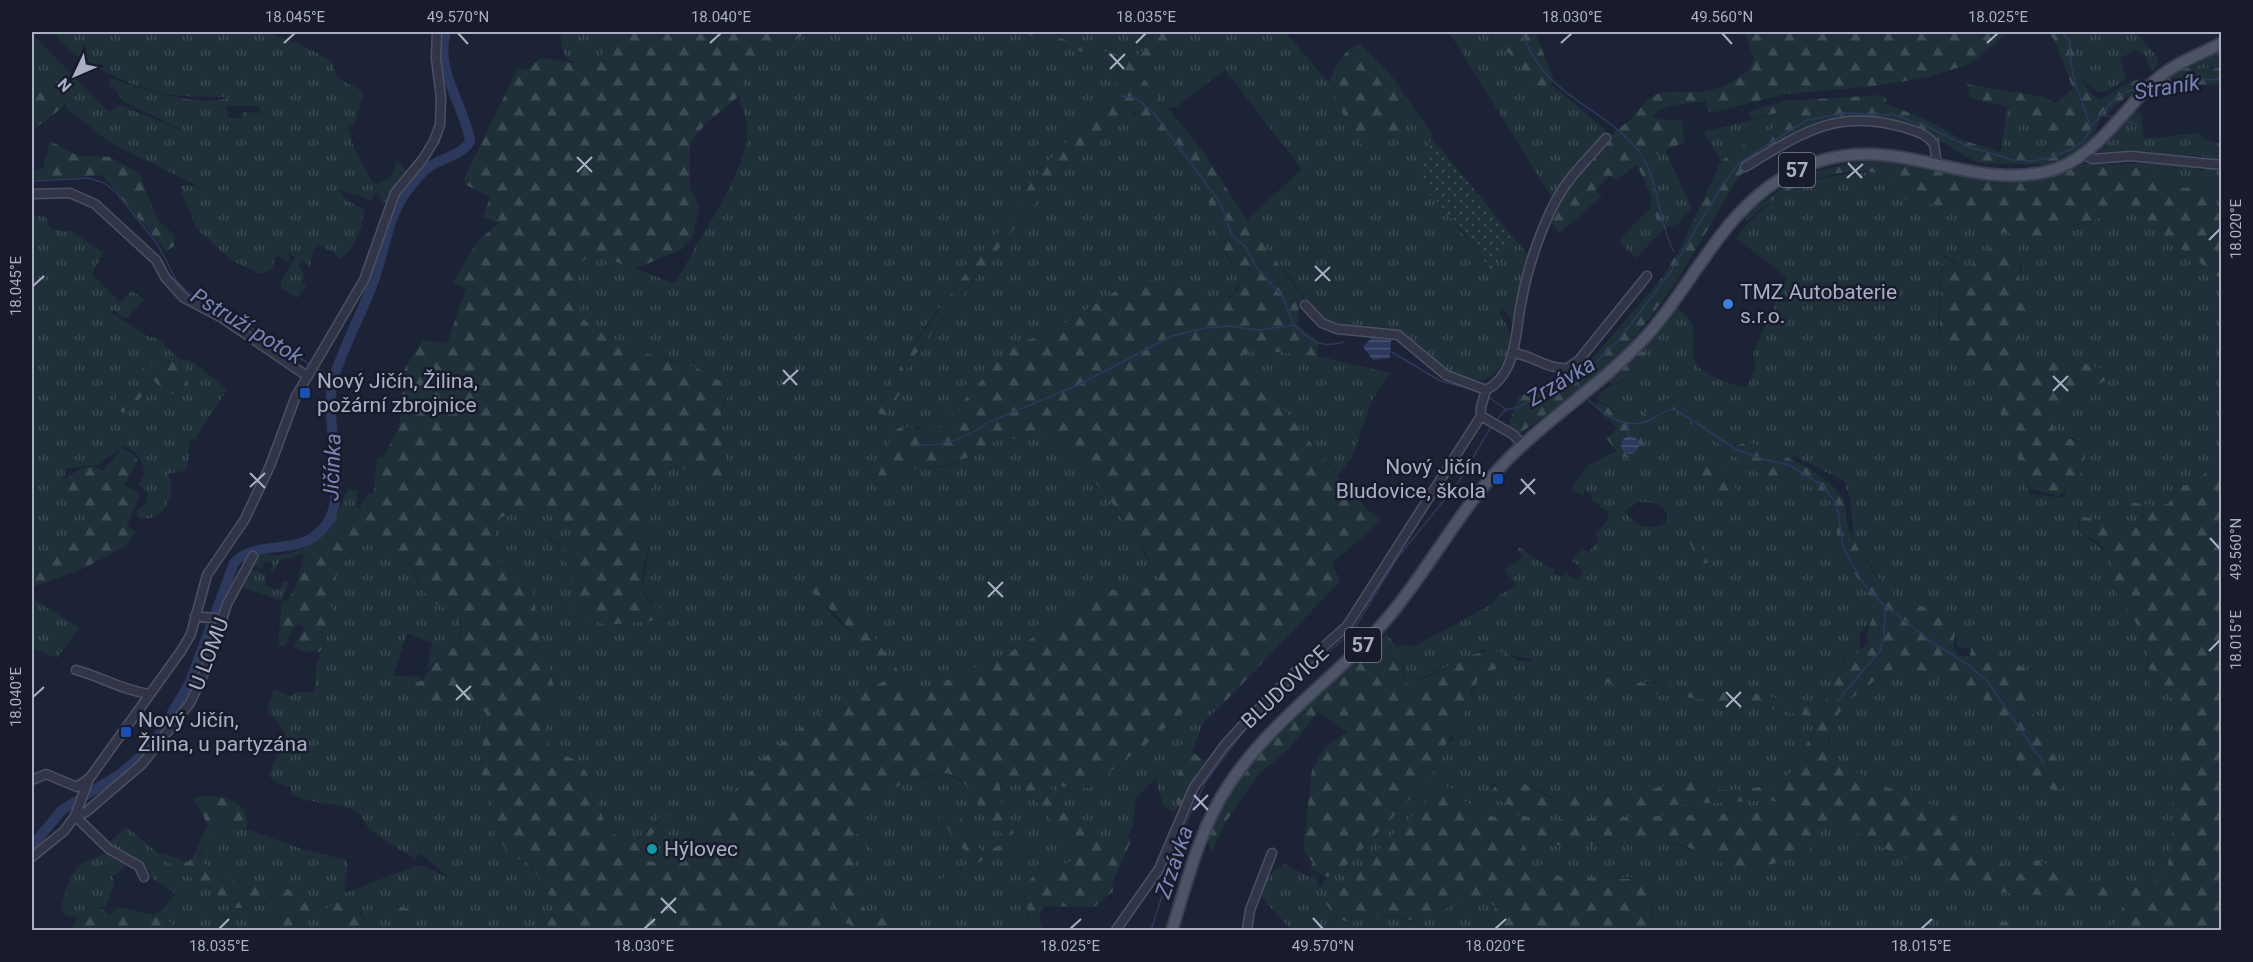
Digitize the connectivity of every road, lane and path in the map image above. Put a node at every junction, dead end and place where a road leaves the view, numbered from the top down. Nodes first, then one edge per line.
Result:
1 (437, 32) edge
2 (2222, 43) edge
3 (1606, 138) dead end
4 (2084, 154) junction
5 (1936, 163) junction
6 (2222, 165) edge
7 (1745, 167) dead end
8 (32, 194) edge
9 (1647, 276) dead end
10 (1305, 304) dead end
11 (1513, 353) junction
12 (308, 374) junction
13 (1486, 390) junction
14 (1484, 417) junction
15 (1522, 446) junction
16 (254, 556) dead end
17 (195, 616) junction
18 (223, 618) junction
19 (76, 670) dead end
20 (150, 694) junction
21 (32, 780) edge
22 (88, 782) junction
23 (76, 813) junction
24 (1272, 853) dead end
25 (32, 857) edge
26 (144, 877) dead end
27 (1116, 930) edge
28 (1173, 930) edge
29 (1247, 930) edge

1 - 12 street
2 - 4 main road, 57
3 - 11 street
4 - 5 main road, 57
4 - 6 street
5 - 7 street
5 - 15 main road, 57
8 - 12 street
9 - 11 street
10 - 13 street
11 - 13 street
12 - 17 street
13 - 14 street, BLUDOVICE
14 - 15 street
14 - 27 street, BLUDOVICE
15 - 28 main road, 57
16 - 18 street, U LOMU
17 - 18 street
17 - 20 street
18 - 23 street, U LOMU
19 - 20 street
20 - 22 street
21 - 22 street
22 - 23 street
23 - 25 street
23 - 26 street
24 - 29 street

